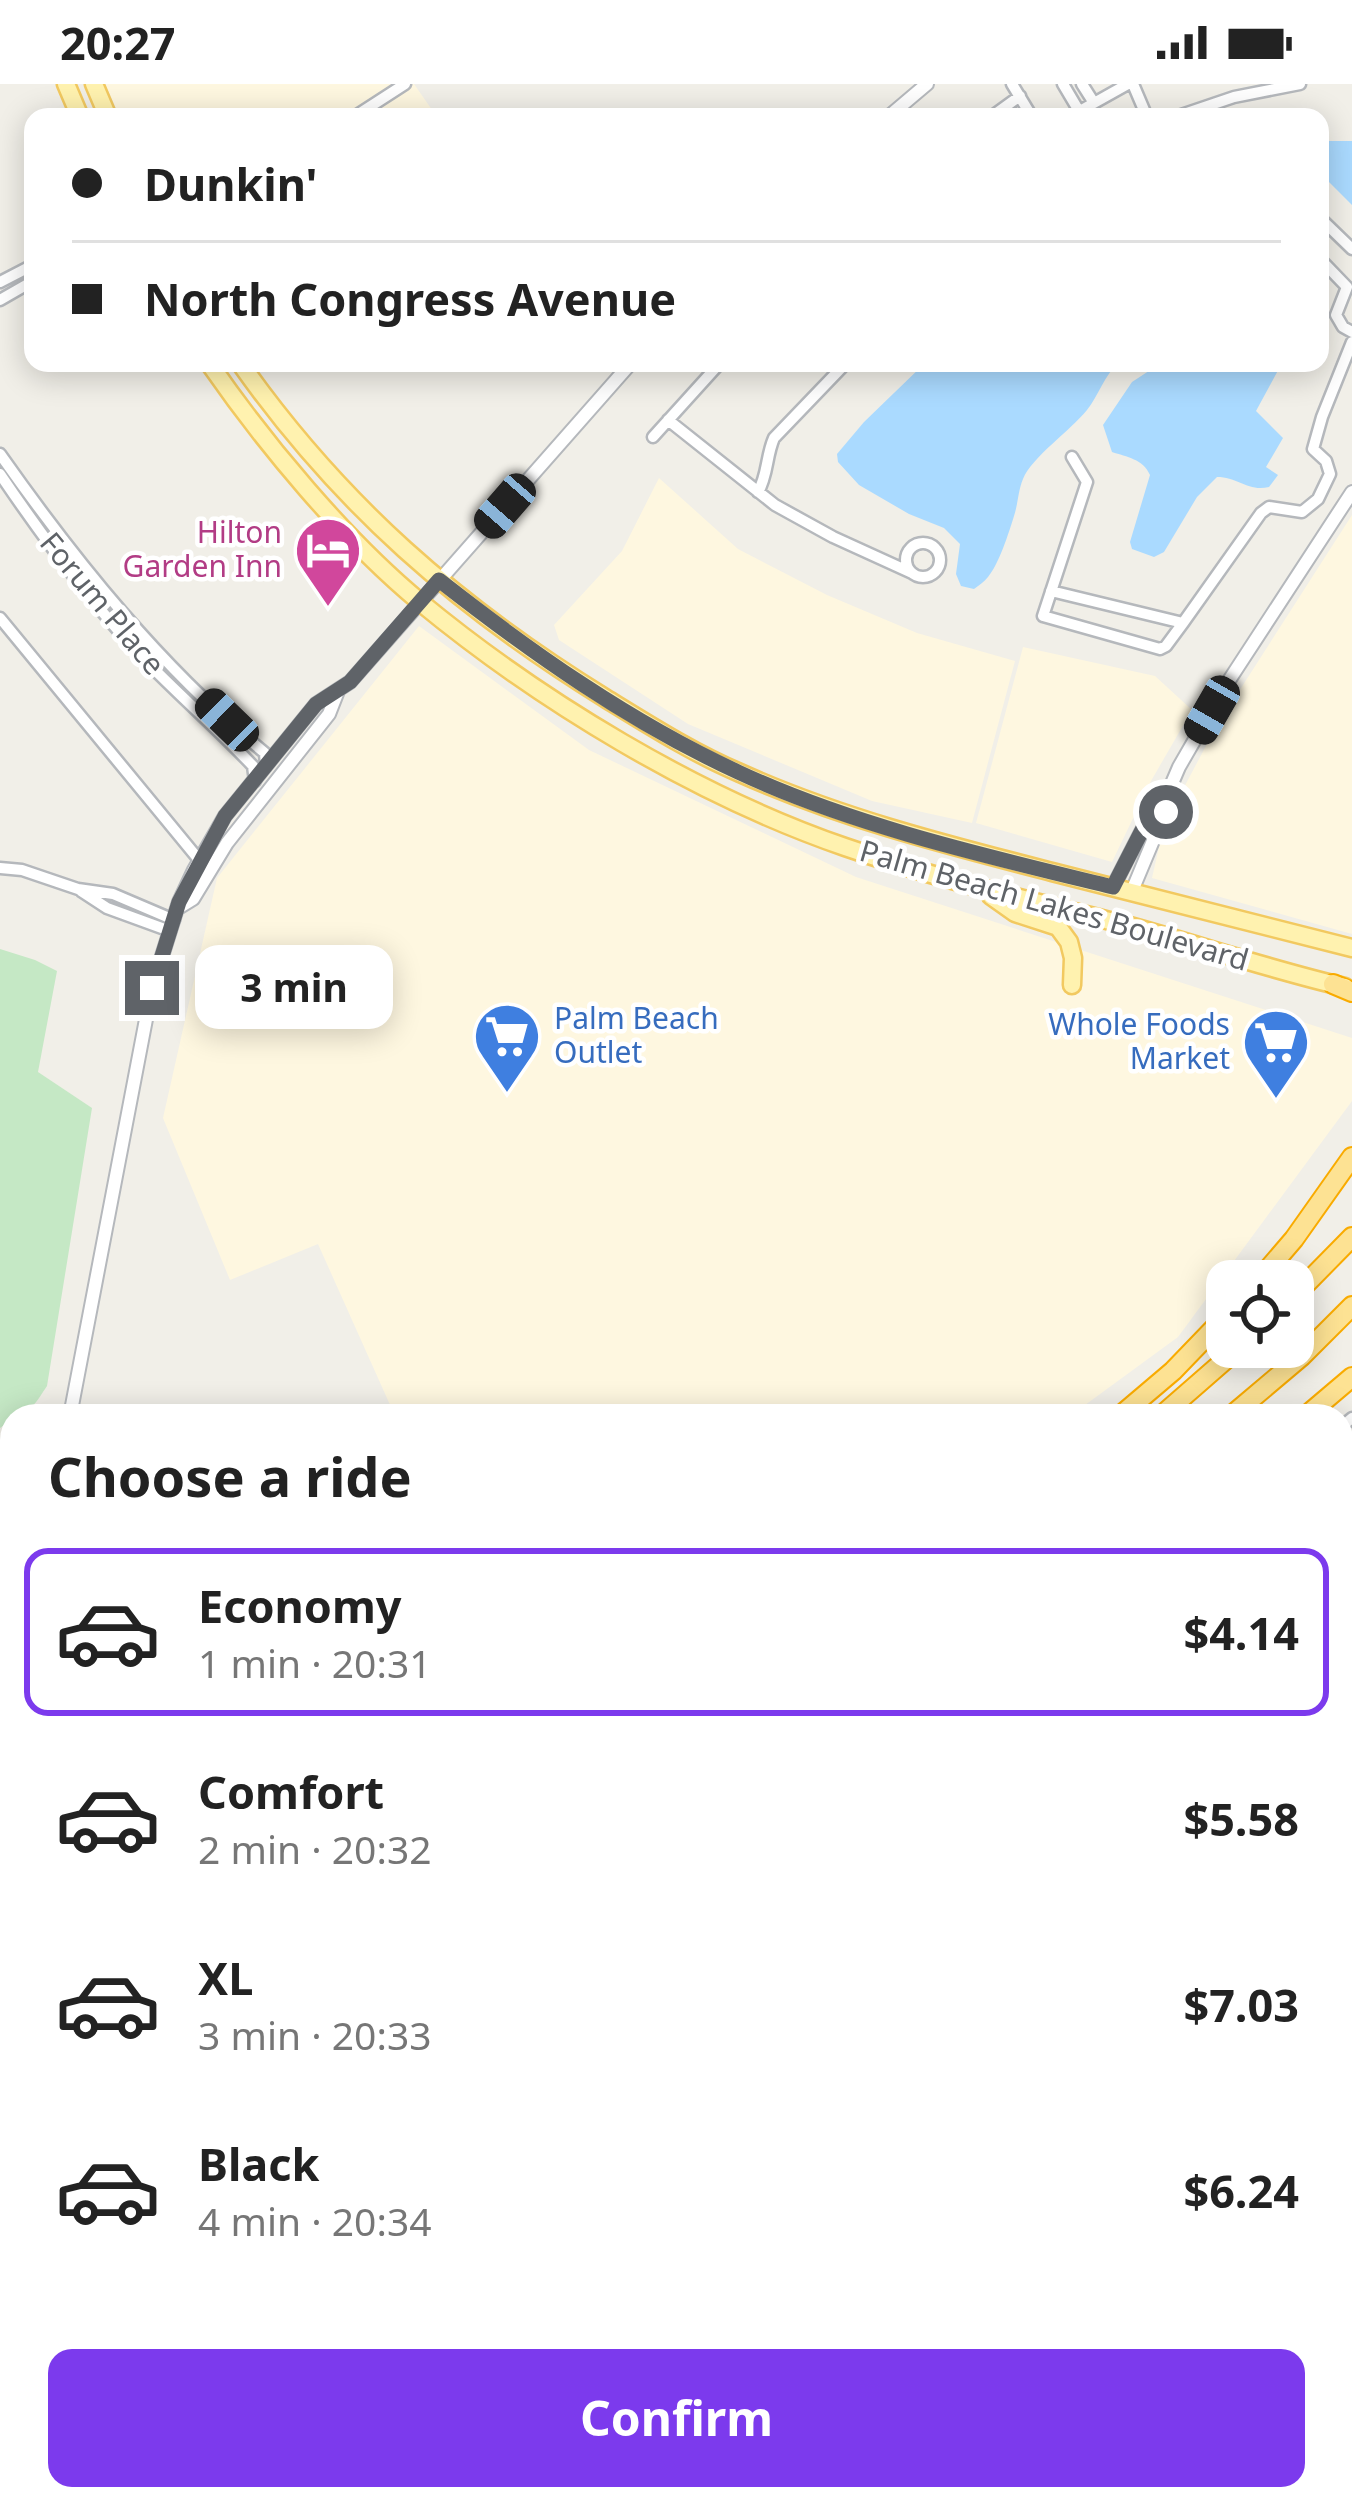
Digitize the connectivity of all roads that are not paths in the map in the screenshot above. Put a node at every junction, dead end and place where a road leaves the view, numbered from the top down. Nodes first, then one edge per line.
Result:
1 (405, 84) edge
2 (927, 84) edge
3 (1012, 84) edge
4 (1131, 84) edge
5 (1300, 84) edge
6 (1072, 85) edge
7 (1020, 96) junction
8 (1094, 103) junction
9 (368, 108) edge
10 (899, 108) edge
11 (1003, 108) edge
12 (1027, 108) edge
13 (1085, 108) edge
14 (1201, 108) edge
15 (1329, 227) edge
16 (1352, 249) edge
17 (1329, 268) edge
18 (1352, 332) edge
19 (1352, 342) edge
20 (216, 372) edge
21 (247, 372) edge
22 (623, 372) edge
23 (712, 372) edge
24 (837, 372) edge
25 (668, 420) junction
26 (653, 437) dead end
27 (0, 454) edge
28 (1072, 457) dead end
29 (0, 474) edge
30 (758, 492) junction
31 (1322, 492) junction
32 (1352, 492) edge
33 (1342, 506) junction
34 (912, 573) dead end
35 (439, 580) junction
36 (1051, 591) junction
37 (420, 602) junction
38 (0, 618) edge
39 (1183, 623) junction
40 (338, 692) junction
41 (574, 711) junction
42 (646, 723) junction
43 (266, 766) junction
44 (255, 781) junction
45 (265, 795) junction
46 (1164, 802) junction
47 (200, 861) junction
48 (0, 868) edge
49 (1113, 887) junction
50 (980, 888) junction
51 (1132, 892) junction
52 (175, 919) junction
53 (1352, 948) edge
54 (1072, 985) dead end
55 (1346, 988) edge
56 (1352, 1157) edge
57 (1352, 1237) edge
58 (1276, 1260) edge
59 (1314, 1276) edge
60 (1352, 1306) edge
61 (1206, 1337) edge
62 (1216, 1368) edge
63 (1352, 1377) edge
64 (72, 1404) edge
65 (1134, 1404) edge
66 (1175, 1404) edge
67 (1245, 1404) edge
68 (1320, 1404) edge

1 - 9 street
2 - 10 street
3 - 7 street
4 - 8 street
5 - 14 street
6 - 8 street
7 - 11 street
7 - 12 street
8 - 13 street
15 - 16 street
17 - 18 street
19 - 31 street
20 - 37 main road, Palm Beach Lakes Boulevard
21 - 35 main road, Palm Beach Lakes Boulevard
22 - 35 street
23 - 25 street
24 - 30 street
25 - 26 street
25 - 30 street
27 - 43 street, Forum Place
28 - 36 street
29 - 44 street, Forum Place
30 - 34 street
31 - 33 street
31 - 39 street
32 - 33 street
33 - 46 street
35 - 37 street
35 - 42 main road, Palm Beach Lakes Boulevard
36 - 39 street
36 - 39 street
37 - 40 street
37 - 41 main road, Palm Beach Lakes Boulevard
38 - 47 street
40 - 43 street
40 - 45 street
41 - 42 main road
41 - 50 main road, Palm Beach Lakes Boulevard
42 - 49 main road, Palm Beach Lakes Boulevard
43 - 44 street
43 - 45 street
44 - 47 street
45 - 52 street
46 - 49 street
46 - 51 street
47 - 52 street
48 - 52 street
49 - 51 main road, Palm Beach Lakes Boulevard
50 - 54 main road
50 - 55 main road, Palm Beach Lakes Boulevard
51 - 53 main road, Palm Beach Lakes Boulevard
52 - 64 street
56 - 58 highway
57 - 59 highway
60 - 67 highway
61 - 65 highway
62 - 66 highway
63 - 68 highway

